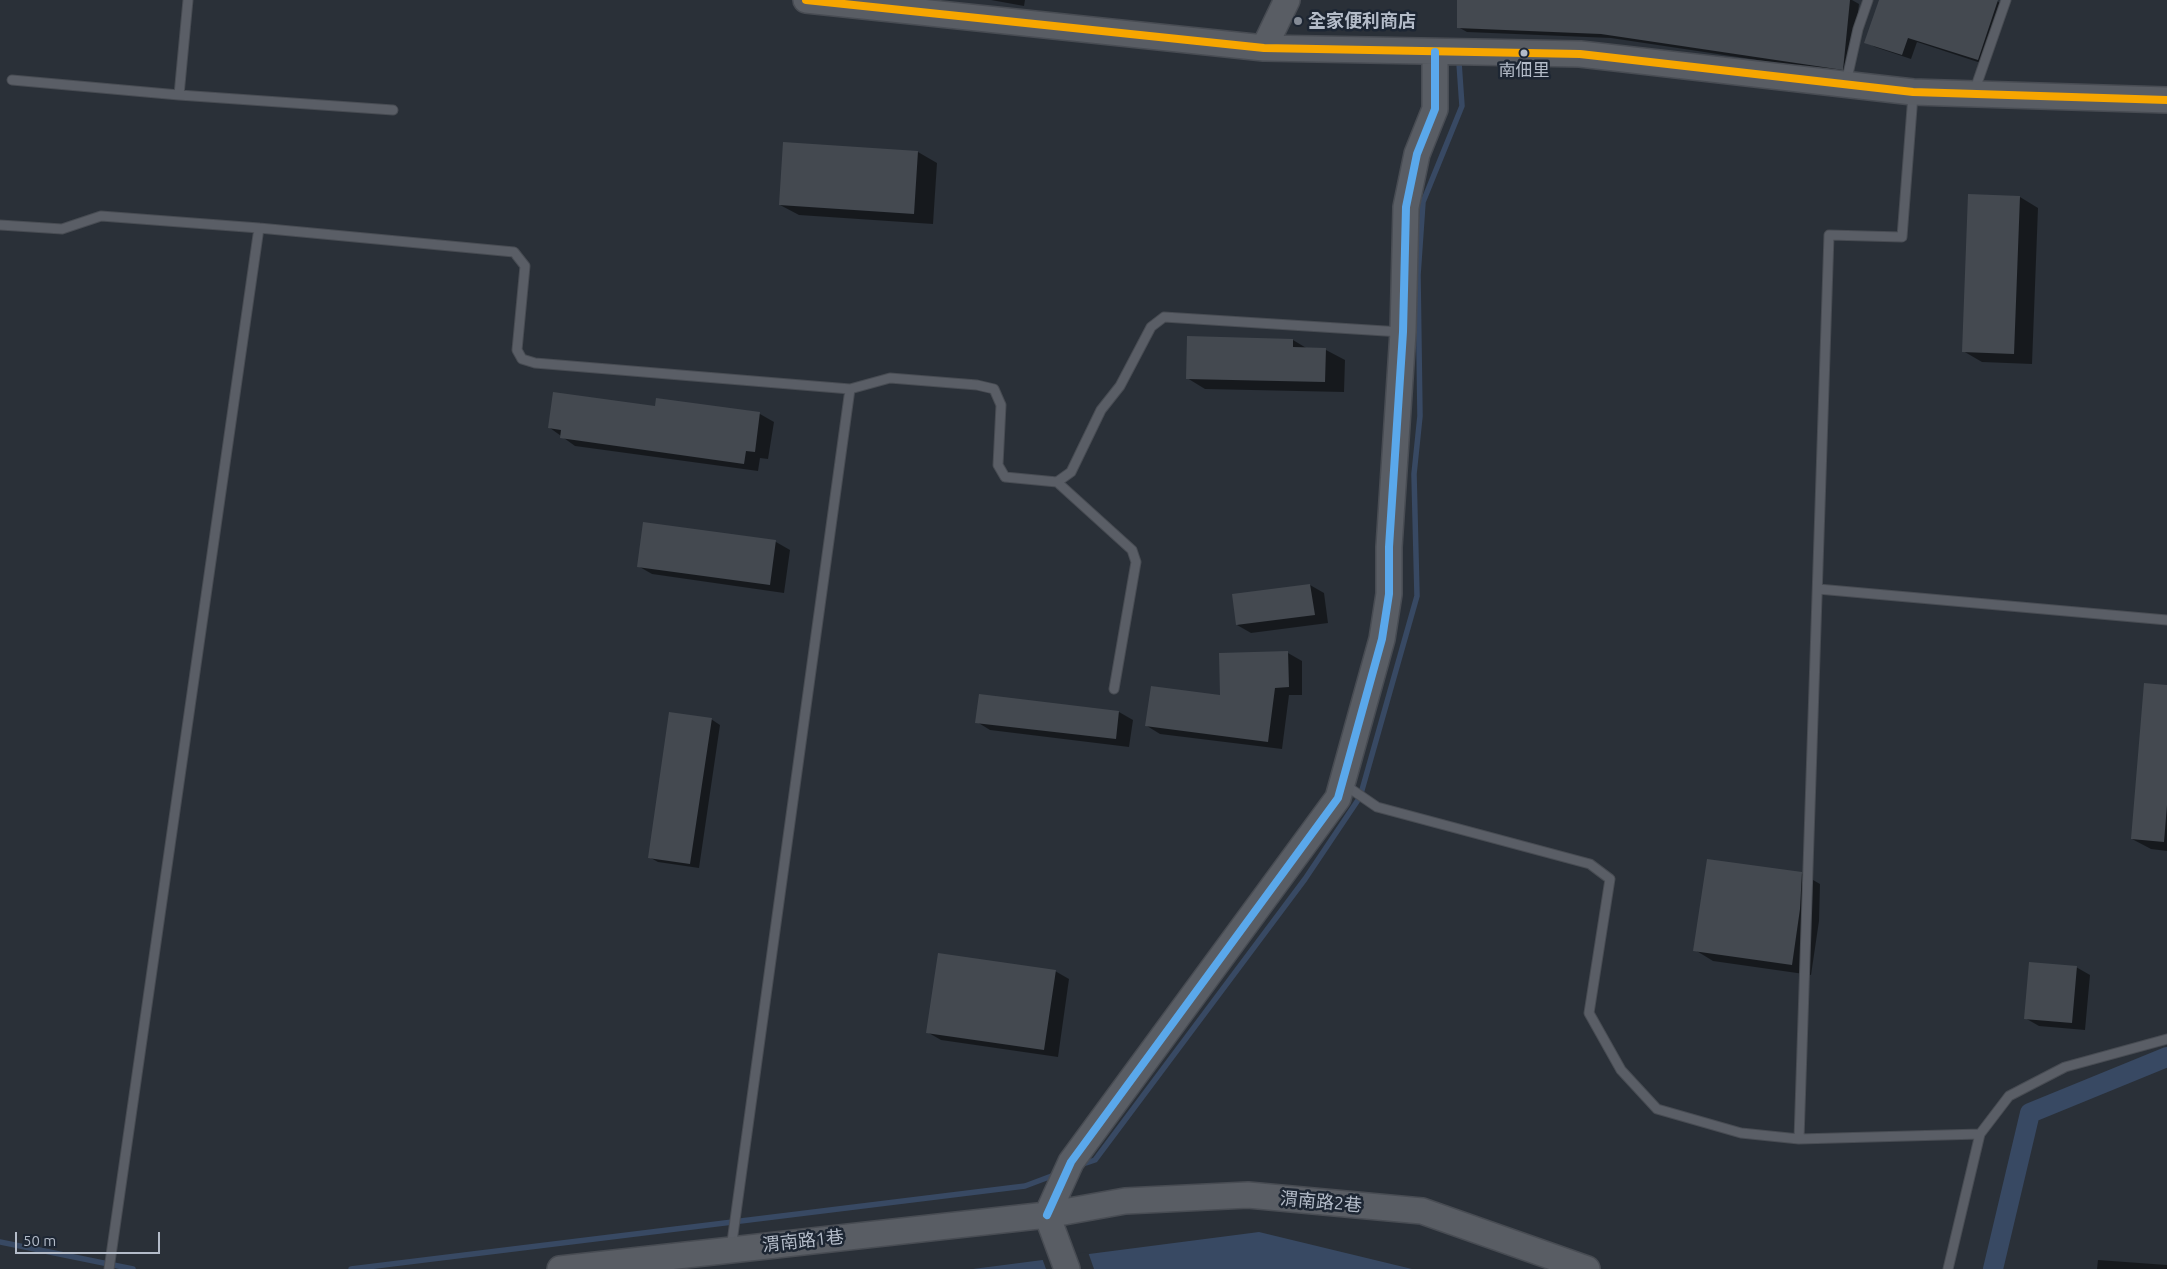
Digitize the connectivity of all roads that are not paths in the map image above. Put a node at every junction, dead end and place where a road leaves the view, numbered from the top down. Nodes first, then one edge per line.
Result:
1 (188, 0) edge
2 (806, 0) edge
3 (1287, 0) edge
4 (1868, 0) edge
5 (2006, 0) edge
6 (1264, 48) junction
7 (1435, 52) junction
8 (12, 80) dead end
9 (1846, 86) junction
10 (1913, 92) junction
11 (1974, 94) junction
12 (179, 96) junction
13 (2167, 100) edge
14 (393, 110) dead end
15 (0, 225) edge
16 (259, 228) junction
17 (1403, 332) junction
18 (850, 390) junction
19 (1057, 482) junction
20 (1818, 589) junction
21 (2167, 620) edge
22 (1114, 689) dead end
23 (1342, 783) junction
24 (2167, 1040) edge
25 (1980, 1134) junction
26 (1799, 1139) junction
27 (1047, 1215) junction
28 (731, 1249) junction
29 (109, 1269) edge
30 (560, 1269) edge
31 (1067, 1269) edge
32 (1587, 1269) edge
33 (1948, 1269) edge

1 - 12 lane
2 - 6 street
3 - 6 street
4 - 9 lane
5 - 11 lane
6 - 7 street
7 - 9 street
7 - 17 street
8 - 12 lane
9 - 10 street
10 - 11 street
10 - 20 lane
11 - 13 street
12 - 14 lane
15 - 16 lane
16 - 18 lane
16 - 29 lane
17 - 19 lane
17 - 23 street
18 - 19 lane
18 - 28 lane
19 - 22 lane
20 - 21 lane
20 - 26 lane
23 - 26 lane
23 - 27 street
24 - 25 lane
25 - 26 lane
25 - 33 lane
27 - 28 street, 渭南路1巷
27 - 31 street
27 - 32 street, 渭南路2巷
28 - 30 street, 渭南路1巷

